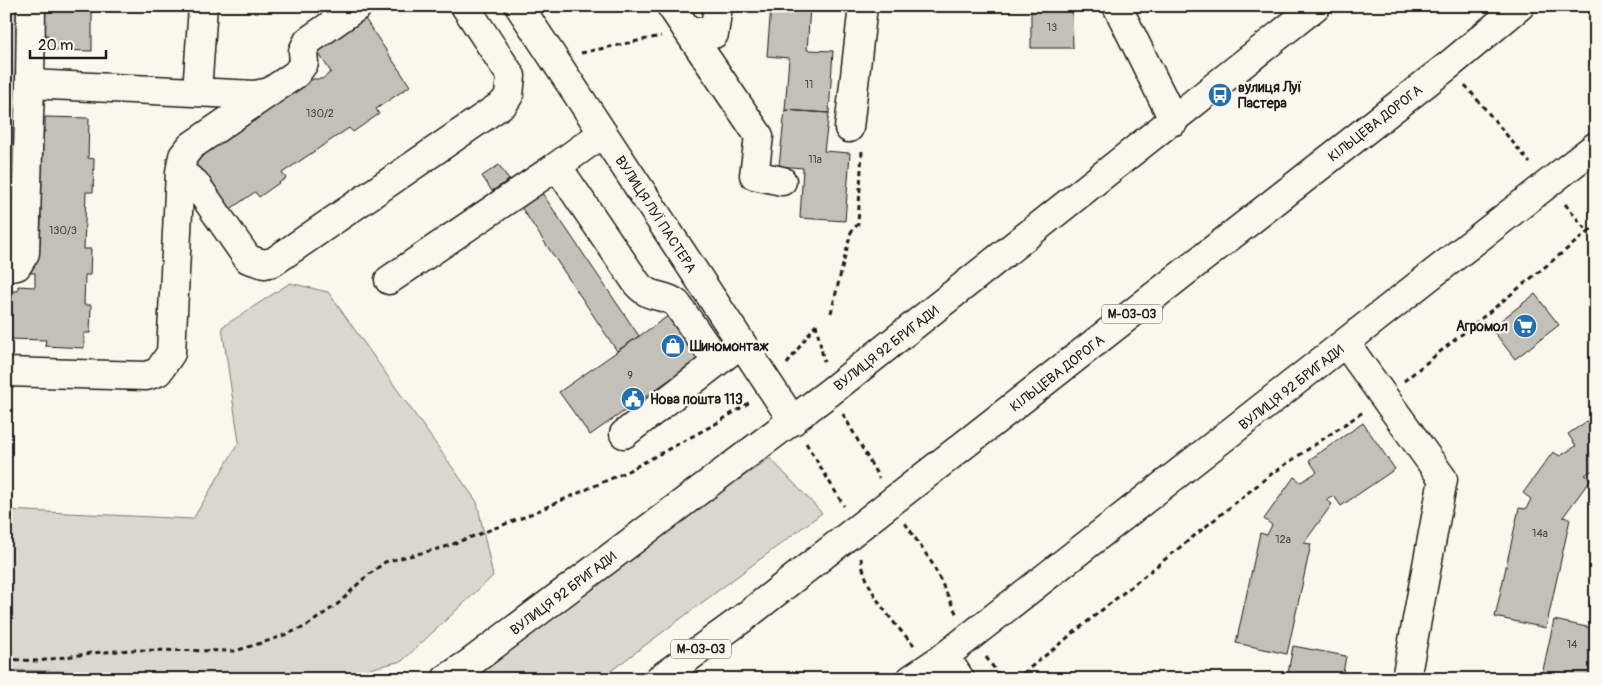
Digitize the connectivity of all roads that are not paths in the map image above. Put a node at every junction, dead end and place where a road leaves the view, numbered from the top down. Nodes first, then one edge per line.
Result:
1 (31, 6) edge
2 (203, 6) edge
3 (358, 6) edge
4 (465, 6) edge
5 (519, 6) edge
6 (671, 6) edge
7 (718, 6) edge
8 (863, 6) edge
9 (1117, 6) edge
10 (1316, 6) edge
11 (1520, 6) edge
12 (687, 30) junction
13 (30, 84) junction
14 (197, 92) junction
15 (270, 92) junction
16 (1174, 121) junction
17 (849, 128) road end
18 (603, 133) junction
19 (1596, 146) edge
20 (557, 166) junction
21 (180, 172) junction
22 (782, 181) dead end
23 (6, 268) edge
24 (389, 280) dead end
25 (741, 343) junction
26 (1346, 344) junction
27 (717, 362) junction
28 (6, 372) edge
29 (792, 421) junction
30 (624, 434) dead end
31 (945, 656) junction
32 (446, 679) edge
33 (659, 679) edge
34 (912, 679) edge
35 (960, 679) edge
36 (1406, 679) edge

1 - 13 main road
2 - 14 main road
3 - 15 main road
4 - 21 main road
5 - 18 main road, ВУЛИЦЯ ЛУЇ ПАСТЕРА
6 - 12 main road
7 - 12 main road
8 - 17 main road
9 - 16 main road
10 - 16 main road, ВУЛИЦЯ 92 БРИГАДИ
11 - 33 main road, КІЛЬЦЕВА ДОРОГА / М-03-03
12 - 22 main road
13 - 14 main road
13 - 23 main road
14 - 15 main road
15 - 21 main road
16 - 29 main road, ВУЛИЦЯ 92 БРИГАДИ
18 - 20 main road
18 - 25 main road, ВУЛИЦЯ ЛУЇ ПАСТЕРА
19 - 26 main road, ВУЛИЦЯ 92 БРИГАДИ
20 - 24 main road
20 - 27 main road
21 - 28 main road
25 - 27 main road
25 - 29 main road, ВУЛИЦЯ ЛУЇ ПАСТЕРА
26 - 31 main road, ВУЛИЦЯ 92 БРИГАДИ
26 - 36 main road
27 - 30 main road
29 - 32 main road, ВУЛИЦЯ 92 БРИГАДИ
31 - 34 main road, ВУЛИЦЯ 92 БРИГАДИ
31 - 35 main road

